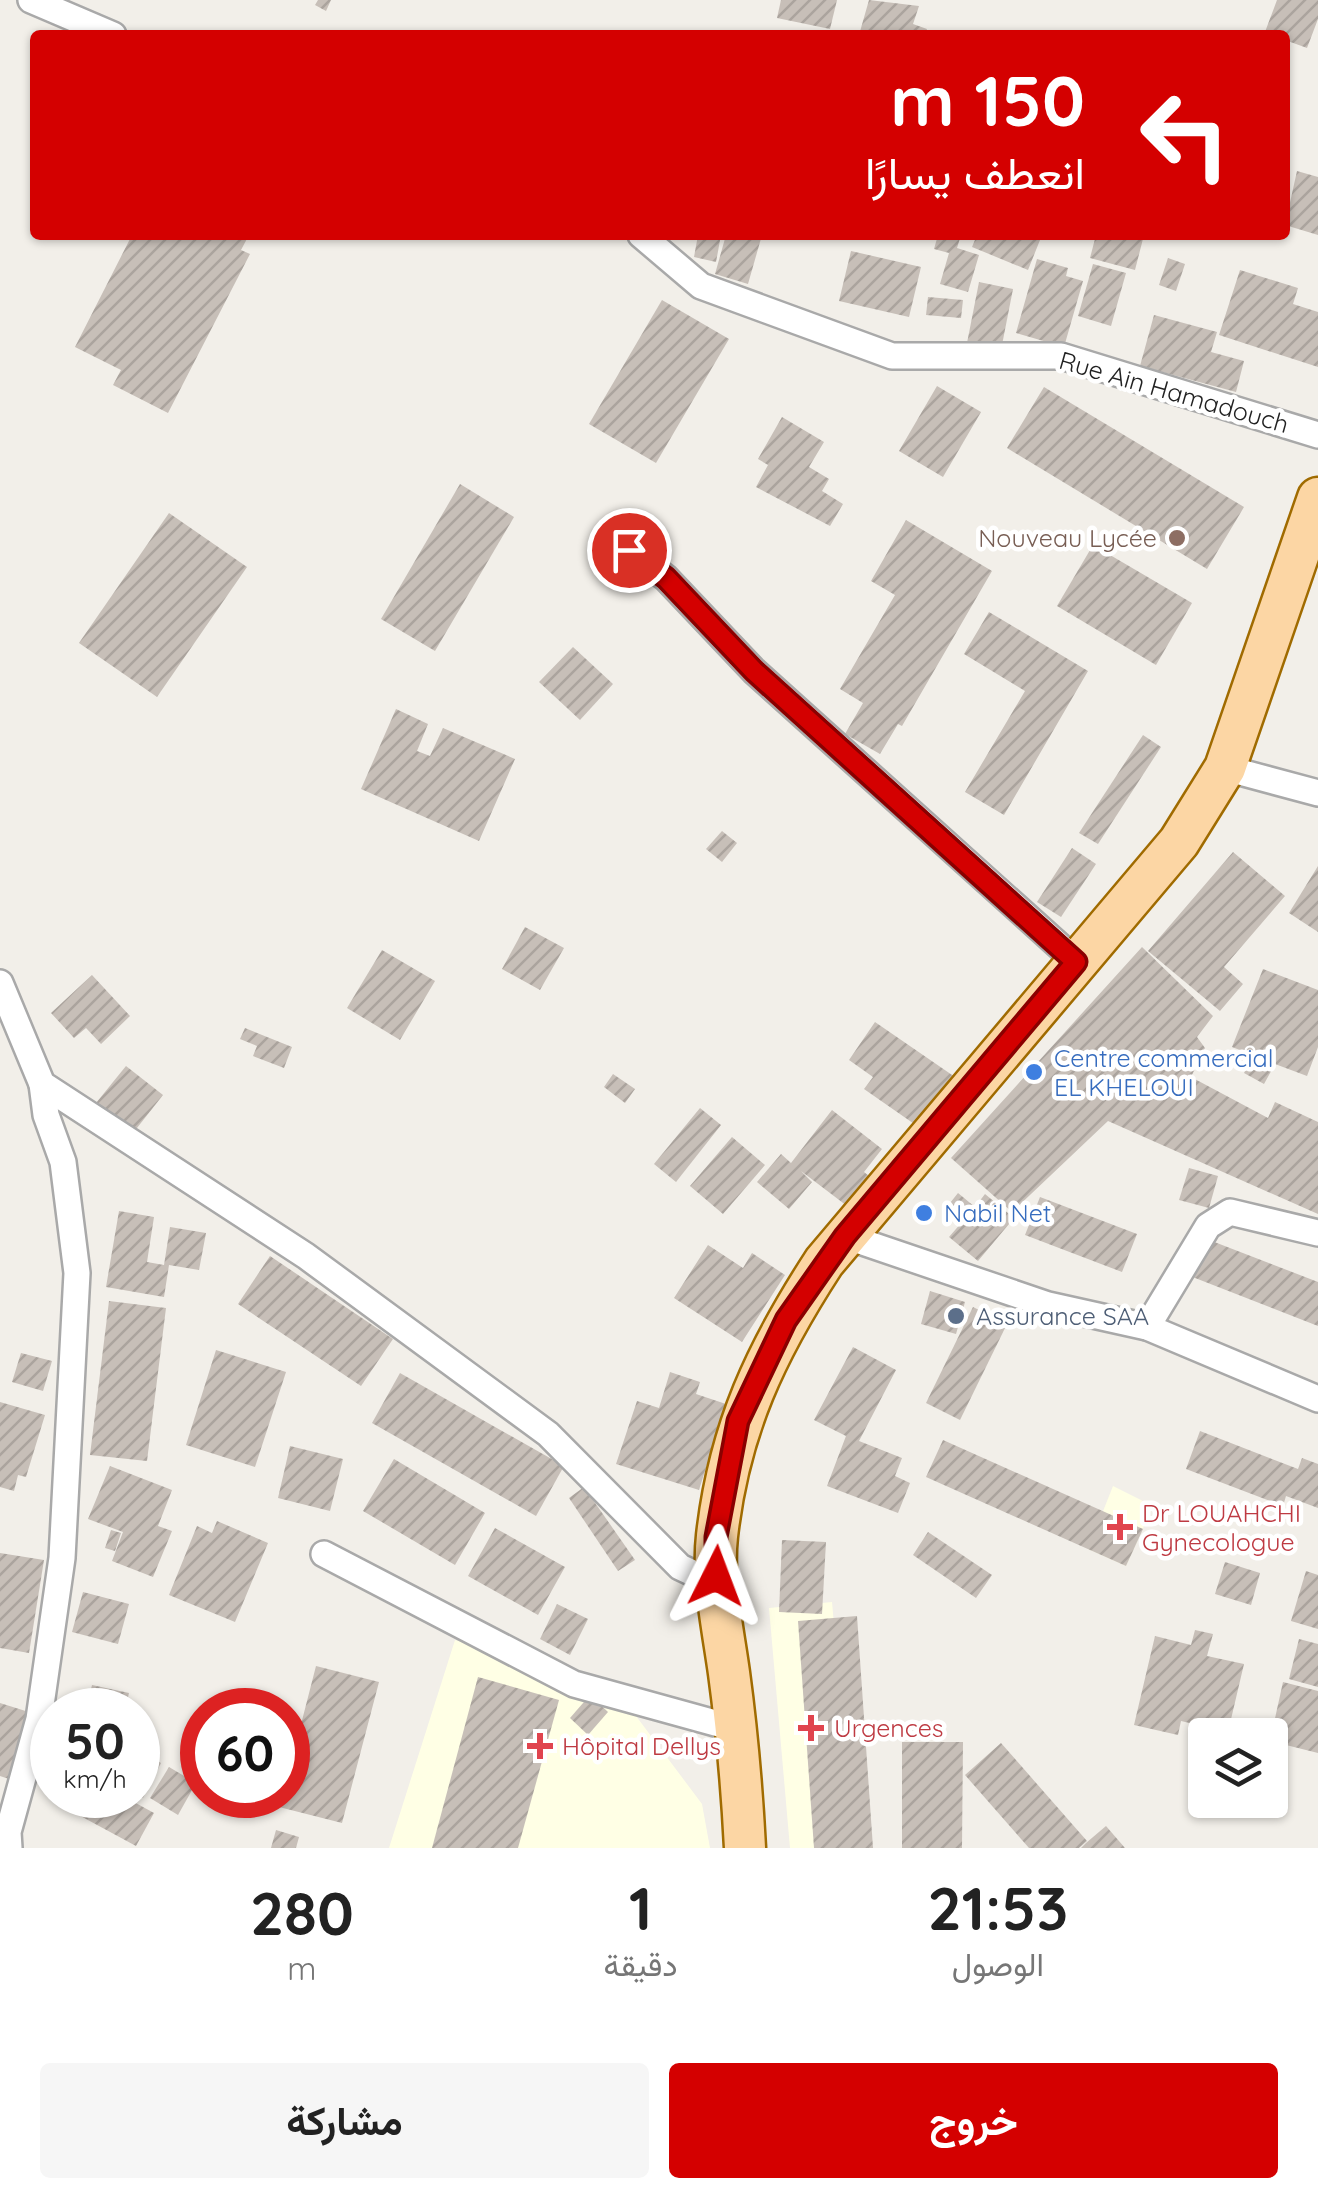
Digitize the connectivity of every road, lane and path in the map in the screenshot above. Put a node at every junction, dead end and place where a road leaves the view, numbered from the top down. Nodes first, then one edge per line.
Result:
1 (47, 4) edge
2 (102, 30) edge
3 (647, 240) edge
4 (1318, 434) edge
5 (1318, 498) edge
6 (629, 550) dead end
7 (1225, 768) junction
8 (1318, 793) edge
9 (1076, 962) junction
10 (0, 984) edge
11 (42, 1084) junction
12 (1318, 1233) edge
13 (845, 1236) junction
14 (1147, 1327) junction
15 (1318, 1399) edge
16 (324, 1554) dead end
17 (716, 1576) junction
18 (737, 1730) junction
19 (9, 1848) edge
20 (746, 1848) edge

1 - 2 street
3 - 4 street, Rue Ain Hamadouch
5 - 7 main road
6 - 9 street
7 - 8 street
7 - 9 main road
9 - 13 main road
10 - 11 street
11 - 17 street
11 - 19 street
12 - 14 street
13 - 14 street
13 - 17 main road
14 - 15 street
16 - 18 street
17 - 18 main road
18 - 20 main road

